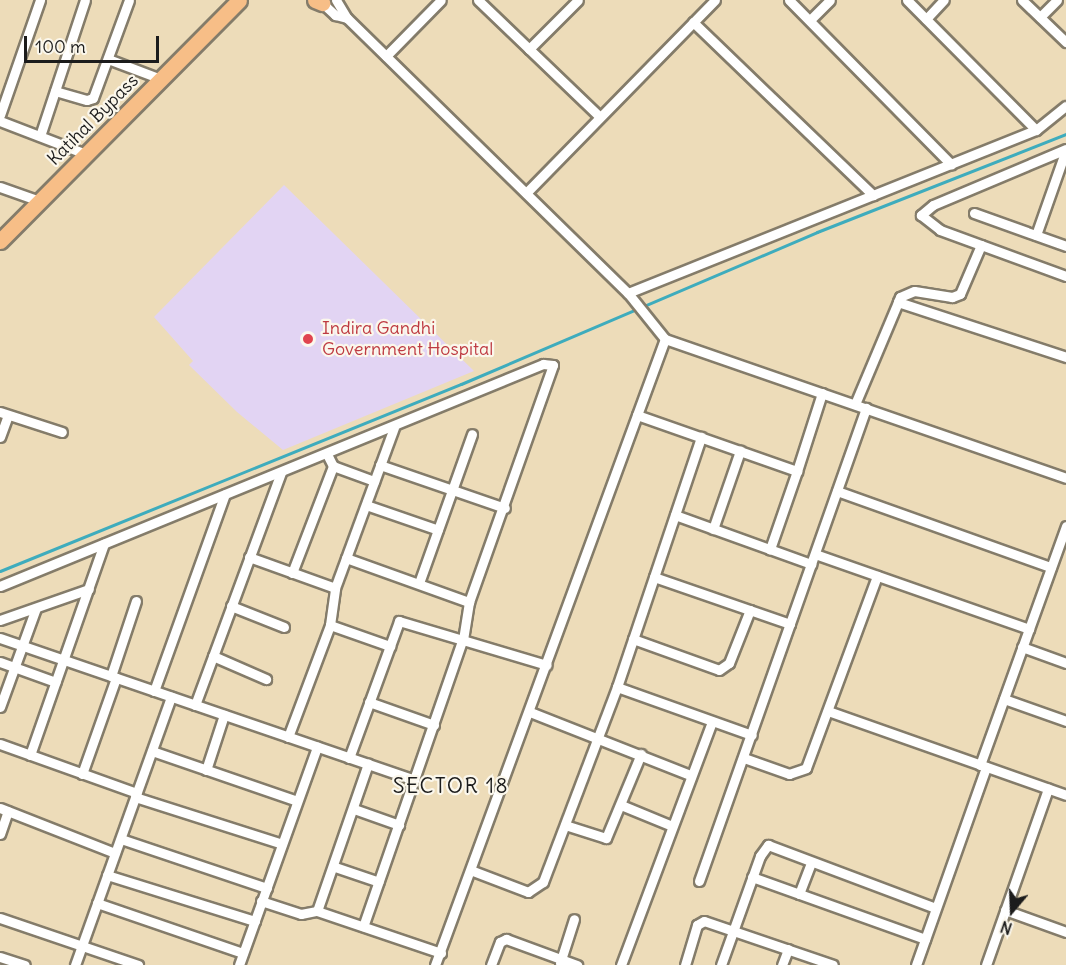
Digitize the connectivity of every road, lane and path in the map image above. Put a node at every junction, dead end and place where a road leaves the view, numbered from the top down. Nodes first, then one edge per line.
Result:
1 (40, 0) edge
2 (84, 0) edge
3 (129, 0) edge
4 (239, 0) edge
5 (441, 0) edge
6 (478, 0) edge
7 (578, 0) edge
8 (715, 0) edge
9 (789, 0) edge
10 (830, 0) edge
11 (907, 0) edge
12 (944, 0) edge
13 (1022, 0) edge
14 (1057, 0) edge
15 (323, 1) edge
16 (1040, 18) junction
17 (926, 19) junction
18 (810, 20) junction
19 (693, 22) junction
20 (1066, 42) edge
21 (529, 49) junction
22 (386, 56) junction
23 (108, 59) junction
24 (161, 79) junction
25 (55, 91) junction
26 (1066, 106) edge
27 (0, 115) edge
28 (600, 117) junction
29 (0, 121) edge
30 (1036, 130) junction
31 (40, 136) junction
32 (1066, 149) edge
33 (87, 154) junction
34 (951, 164) junction
35 (0, 187) edge
36 (526, 192) junction
37 (873, 195) junction
38 (40, 201) junction
39 (974, 213) dead end
40 (3, 233) edge
41 (1036, 235) junction
42 (981, 245) junction
43 (1066, 246) edge
44 (1066, 276) edge
45 (631, 297) junction
46 (898, 302) junction
47 (665, 339) junction
48 (1066, 357) edge
49 (822, 393) junction
50 (855, 404) junction
51 (866, 408) junction
52 (4, 413) edge
53 (637, 414) junction
54 (394, 428) junction
55 (62, 432) dead end
56 (472, 434) dead end
57 (0, 437) edge
58 (701, 437) junction
59 (740, 450) junction
60 (327, 454) junction
61 (380, 465) junction
62 (333, 466) junction
63 (797, 471) junction
64 (280, 472) junction
65 (1066, 478) edge
66 (374, 481) junction
67 (452, 490) junction
68 (837, 491) junction
69 (225, 494) junction
70 (366, 505) junction
71 (505, 508) junction
72 (675, 515) junction
73 (1066, 526) edge
74 (713, 529) junction
75 (438, 530) junction
76 (104, 544) junction
77 (770, 549) junction
78 (249, 557) junction
79 (346, 558) junction
80 (813, 559) junction
81 (1051, 567) junction
82 (292, 573) junction
83 (876, 576) junction
84 (654, 577) junction
85 (419, 583) junction
86 (0, 586) edge
87 (335, 588) junction
88 (88, 589) junction
89 (136, 601) dead end
90 (469, 602) junction
91 (231, 606) junction
92 (36, 608) junction
93 (750, 610) junction
94 (0, 620) edge
95 (790, 624) junction
96 (330, 626) junction
97 (284, 627) dead end
98 (1029, 629) junction
99 (0, 638) edge
100 (463, 638) junction
101 (633, 639) junction
102 (22, 646) junction
103 (390, 646) junction
104 (1022, 647) junction
105 (213, 656) junction
106 (64, 660) junction
107 (0, 662) edge
108 (1066, 663) edge
109 (547, 665) junction
110 (14, 667) junction
111 (113, 677) junction
112 (266, 679) dead end
113 (57, 682) junction
114 (616, 687) junction
115 (154, 691) junction
116 (171, 697) junction
117 (1004, 699) junction
118 (369, 702) junction
119 (195, 705) junction
120 (0, 707) edge
121 (828, 711) junction
122 (530, 712) junction
123 (224, 715) junction
124 (712, 721) junction
125 (1066, 721) edge
126 (434, 725) junction
127 (752, 735) junction
128 (288, 737) junction
129 (598, 737) junction
130 (0, 744) edge
131 (317, 747) junction
132 (152, 751) junction
133 (640, 754) junction
134 (30, 755) junction
135 (349, 758) junction
136 (744, 758) junction
137 (368, 764) junction
138 (983, 766) junction
139 (206, 770) junction
140 (82, 774) junction
141 (690, 775) junction
142 (414, 780) junction
143 (1048, 789) junction
144 (136, 795) junction
145 (1066, 795) edge
146 (297, 801) junction
147 (621, 806) junction
148 (354, 809) junction
149 (4, 810) edge
150 (399, 825) junction
151 (565, 825) junction
152 (672, 826) junction
153 (0, 834) edge
154 (121, 839) junction
155 (282, 844) junction
156 (115, 853) junction
157 (811, 862) junction
158 (335, 867) junction
159 (473, 871) junction
160 (107, 875) junction
161 (752, 877) junction
162 (699, 881) dead end
163 (379, 882) junction
164 (267, 888) junction
165 (799, 894) junction
166 (261, 901) junction
167 (97, 903) junction
168 (936, 908) junction
169 (1005, 910) junction
170 (317, 911) junction
171 (0, 918) edge
172 (574, 918) dead end
173 (255, 921) junction
174 (363, 926) junction
175 (733, 930) junction
176 (1066, 932) edge
177 (925, 939) junction
178 (82, 946) junction
179 (788, 949) junction
180 (243, 953) junction
181 (441, 953) junction
182 (0, 957) edge
183 (560, 962) edge
184 (25, 965) edge
185 (75, 965) edge
186 (136, 965) edge
187 (239, 965) edge
188 (435, 965) edge
189 (490, 965) edge
190 (577, 965) edge
191 (621, 965) edge
192 (685, 965) edge
193 (721, 965) edge
194 (782, 965) edge
195 (833, 965) edge
196 (915, 965) edge
197 (986, 965) edge

1 - 27 street
2 - 25 street
3 - 23 street
4 - 24 main road, Katihal Bypass
5 - 22 street
6 - 21 street
7 - 21 street
8 - 19 street
9 - 18 street
10 - 18 street
11 - 17 street
12 - 17 street
13 - 16 street
14 - 16 street
15 - 22 street
16 - 20 street
17 - 30 street
18 - 34 street
19 - 28 street
19 - 37 street
21 - 28 street
22 - 36 street
23 - 24 street
23 - 25 street
24 - 33 main road, Katihal Bypass
25 - 31 street
26 - 30 street
28 - 36 street
29 - 31 street
30 - 34 street
31 - 33 street
32 - 41 street
32 - 42 street
33 - 38 main road, Katihal Bypass
34 - 37 street
35 - 38 street
36 - 45 street
37 - 45 street
38 - 40 main road, Katihal Bypass
39 - 41 street
41 - 43 street
42 - 44 street
42 - 46 street
45 - 47 street
46 - 48 street
46 - 50 street
47 - 49 street
47 - 53 street
49 - 50 street
49 - 63 street
50 - 51 street
51 - 65 street
51 - 68 street
52 - 55 street
52 - 57 street
53 - 58 street
53 - 109 street
54 - 60 street
54 - 61 street
54 - 71 street
56 - 67 street
58 - 59 street
58 - 72 street
59 - 63 street
59 - 74 street
60 - 62 street
60 - 64 street
61 - 66 street
61 - 67 street
62 - 66 street
62 - 82 street
63 - 77 street
64 - 69 street
64 - 78 street
66 - 70 street
67 - 71 street
67 - 75 street
68 - 80 street
68 - 81 street
69 - 76 street
69 - 115 street
70 - 75 street
70 - 79 street
71 - 90 street
72 - 74 street
72 - 84 street
73 - 81 street
74 - 77 street
75 - 85 street
76 - 86 street
76 - 88 street
77 - 80 street
78 - 82 street
78 - 91 street
79 - 85 street
79 - 87 street
80 - 83 street
80 - 95 street
81 - 98 street
82 - 87 street
83 - 98 street
83 - 121 street
84 - 93 street
84 - 101 street
85 - 90 street
87 - 96 street
88 - 92 street
88 - 106 street
89 - 111 street
90 - 100 street
91 - 97 street
91 - 105 street
92 - 94 street
92 - 102 street
93 - 95 street
93 - 101 street
95 - 127 street
96 - 103 street
96 - 128 street
98 - 104 street
99 - 102 street
100 - 103 street
100 - 109 street
100 - 126 street
101 - 114 street
102 - 106 street
102 - 110 street
103 - 118 street
104 - 108 street
104 - 117 street
105 - 112 street
105 - 119 street
106 - 111 street
106 - 113 street
107 - 110 street
109 - 122 street
110 - 113 street
110 - 120 street
111 - 115 street
111 - 140 street
113 - 134 street
114 - 124 street
114 - 129 street
115 - 116 street
116 - 119 street
116 - 132 street
117 - 125 street
117 - 138 street
118 - 126 street
118 - 135 street
119 - 123 street
121 - 136 street
121 - 138 street
122 - 129 street
122 - 159 street
123 - 128 street
123 - 139 street
124 - 127 street
124 - 141 street
126 - 142 street
127 - 136 street
128 - 131 street
129 - 133 street
129 - 151 street
130 - 134 street
131 - 135 street
131 - 146 street
132 - 139 street
132 - 144 street
133 - 141 street
133 - 147 street
134 - 140 street
135 - 137 street
136 - 162 street
137 - 142 street
137 - 148 street
138 - 143 street
138 - 168 street
139 - 146 street
140 - 144 street
141 - 152 street
142 - 150 street
143 - 145 street
143 - 169 street
144 - 154 street
144 - 155 street
146 - 155 street
147 - 151 street
147 - 152 street
148 - 150 street
148 - 158 street
149 - 153 street
149 - 156 street
150 - 163 street
151 - 159 street
152 - 191 street
154 - 156 street
154 - 164 street
155 - 164 street
156 - 160 street
157 - 161 street
157 - 165 street
157 - 168 street
158 - 163 street
158 - 170 street
159 - 181 street
160 - 167 street
160 - 173 street
161 - 165 street
161 - 175 street
163 - 174 street
164 - 166 street
165 - 177 street
166 - 170 street
166 - 173 street
167 - 178 street
167 - 180 street
168 - 177 street
169 - 176 street
169 - 197 street
170 - 174 street
171 - 178 street
172 - 183 street
173 - 180 street
174 - 181 street
175 - 179 street
175 - 192 street
175 - 193 street
177 - 196 street
178 - 185 street
178 - 186 street
179 - 194 street
179 - 195 street
180 - 187 street
181 - 188 street
182 - 184 street
183 - 189 street
183 - 190 street

